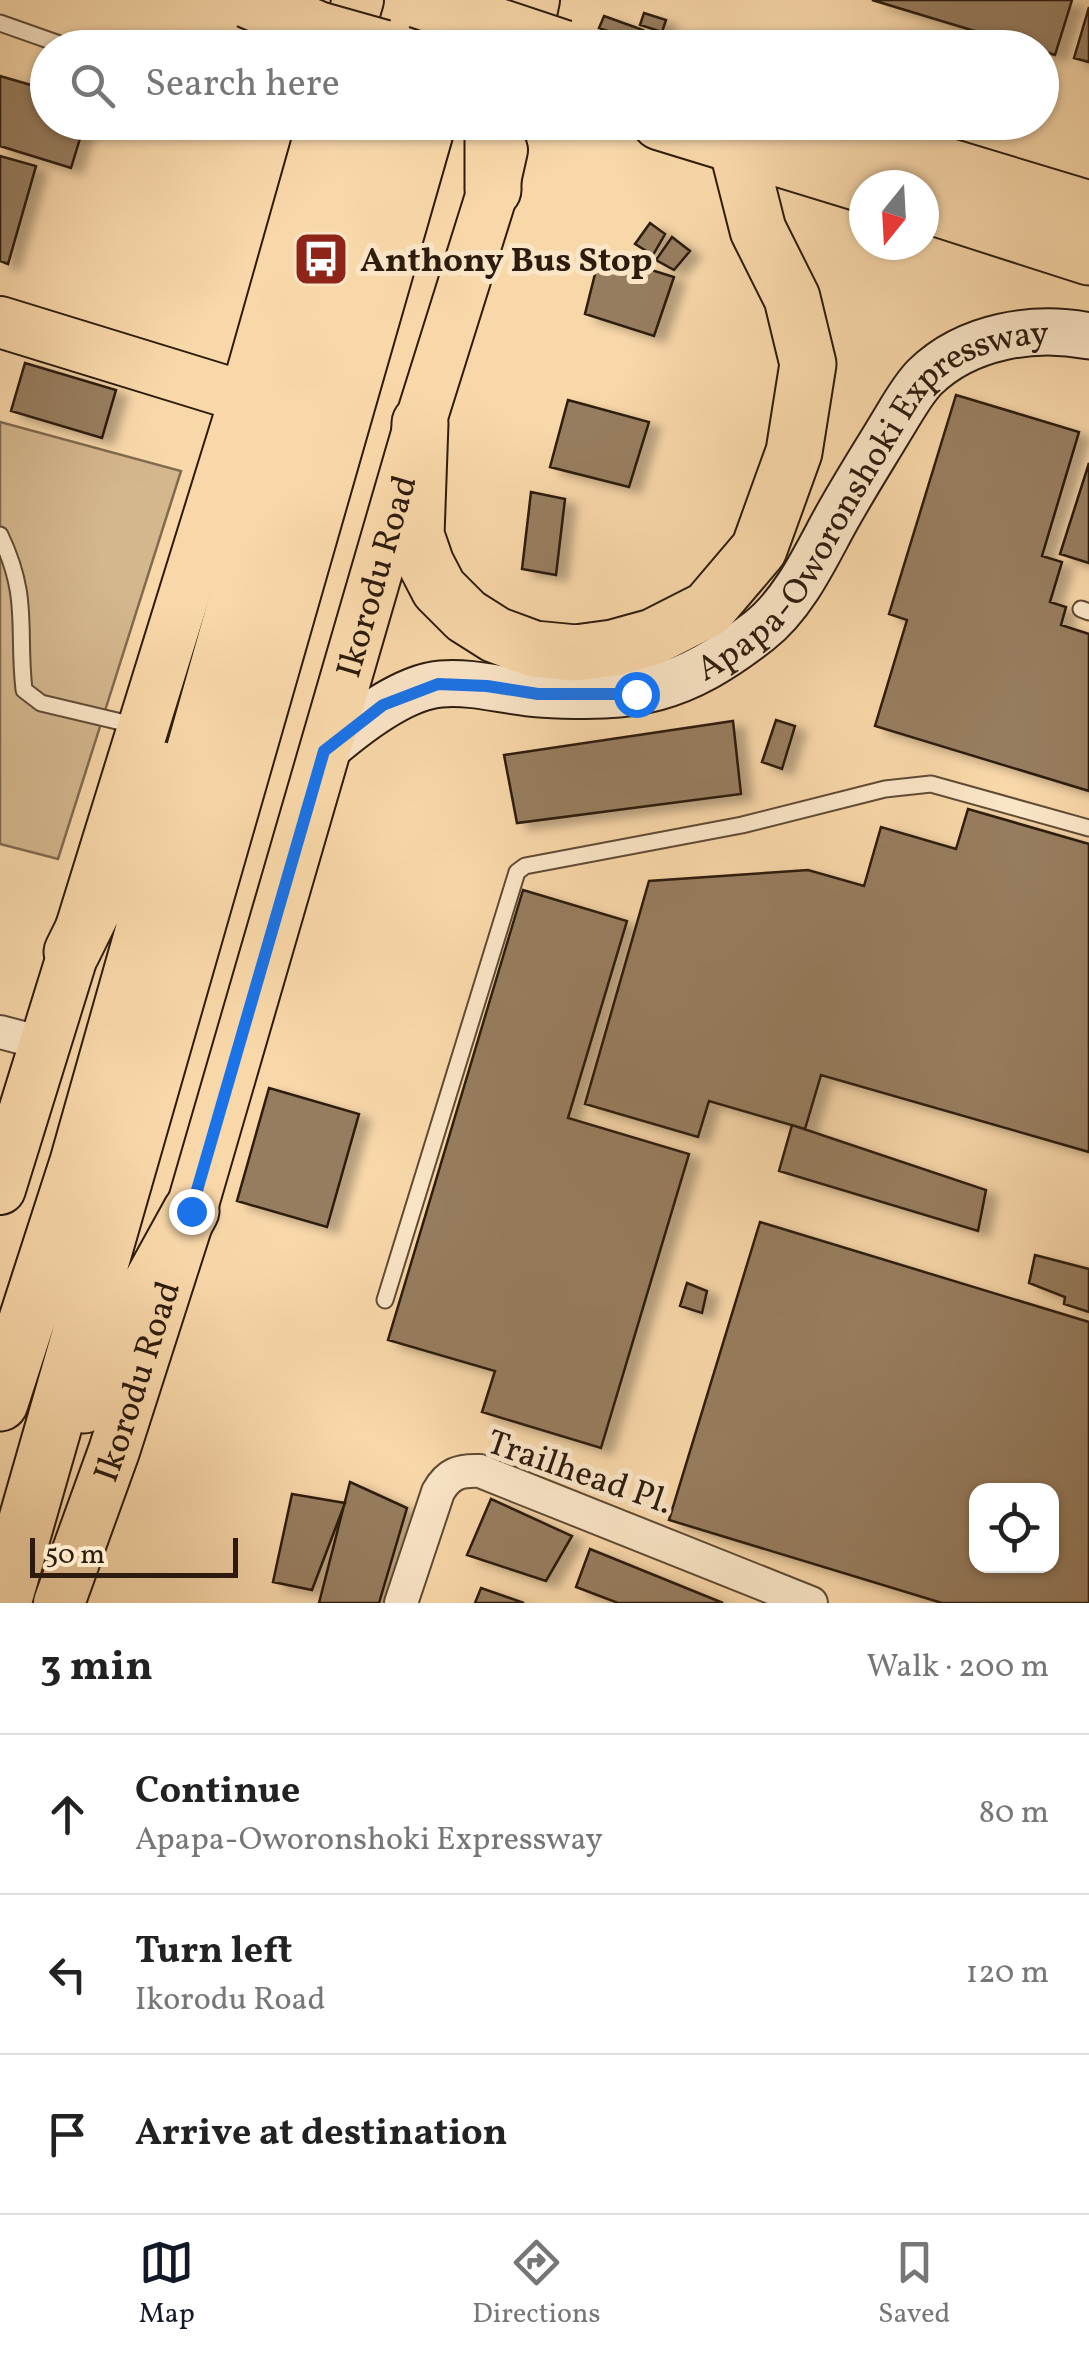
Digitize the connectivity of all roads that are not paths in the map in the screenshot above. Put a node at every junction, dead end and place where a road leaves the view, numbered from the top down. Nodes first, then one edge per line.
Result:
1 (248, 0) edge
2 (358, 0) edge
3 (407, 0) edge
4 (418, 0) edge
5 (464, 0) edge
6 (492, 0) edge
7 (534, 0) edge
8 (0, 24) edge
9 (319, 30) edge
10 (349, 30) edge
11 (398, 30) edge
12 (455, 30) edge
13 (492, 30) edge
14 (509, 30) edge
15 (528, 30) edge
16 (30, 34) edge
17 (318, 140) edge
18 (367, 140) edge
19 (423, 140) edge
20 (493, 140) edge
21 (504, 140) edge
22 (725, 140) edge
23 (860, 140) edge
24 (736, 143) junction
25 (849, 180) edge
26 (493, 190) junction
27 (939, 209) edge
28 (1089, 210) edge
29 (1089, 257) edge
30 (0, 322) edge
31 (1089, 336) edge
32 (244, 397) junction
33 (420, 423) junction
34 (0, 535) edge
35 (230, 622) junction
36 (142, 727) junction
37 (324, 751) junction
38 (1089, 828) edge
39 (72, 952) junction
40 (21, 1038) edge
41 (0, 1188) edge
42 (191, 1211) junction
43 (384, 1300) dead end
44 (0, 1403) edge
45 (38, 1491) junction
46 (3, 1603) edge
47 (59, 1603) edge
48 (401, 1603) edge
49 (810, 1603) edge

1 - 9 highway, bridge
2 - 10 main road
3 - 11 highway
4 - 14 highway, bridge
5 - 12 highway
6 - 13 highway
7 - 15 main road
8 - 16 lane
17 - 32 main road
18 - 35 highway
19 - 45 highway, Ikorodu Road
20 - 26 highway
21 - 26 main road, Ikorodu Road
22 - 24 highway
23 - 28 highway
24 - 25 highway
24 - 33 highway
26 - 33 main road, Ikorodu Road
27 - 29 highway
30 - 32 main road
31 - 37 main road, Apapa-Oworonshoki Expressway
32 - 36 main road
33 - 37 main road, Ikorodu Road
34 - 36 lane
35 - 39 highway
35 - 44 highway
36 - 39 main road
37 - 42 main road, Ikorodu Road
38 - 43 lane
39 - 40 main road
40 - 41 main road
42 - 45 highway
42 - 47 main road, Ikorodu Road
45 - 46 highway, Ikorodu Road
48 - 49 street, Trailhead Pl.

